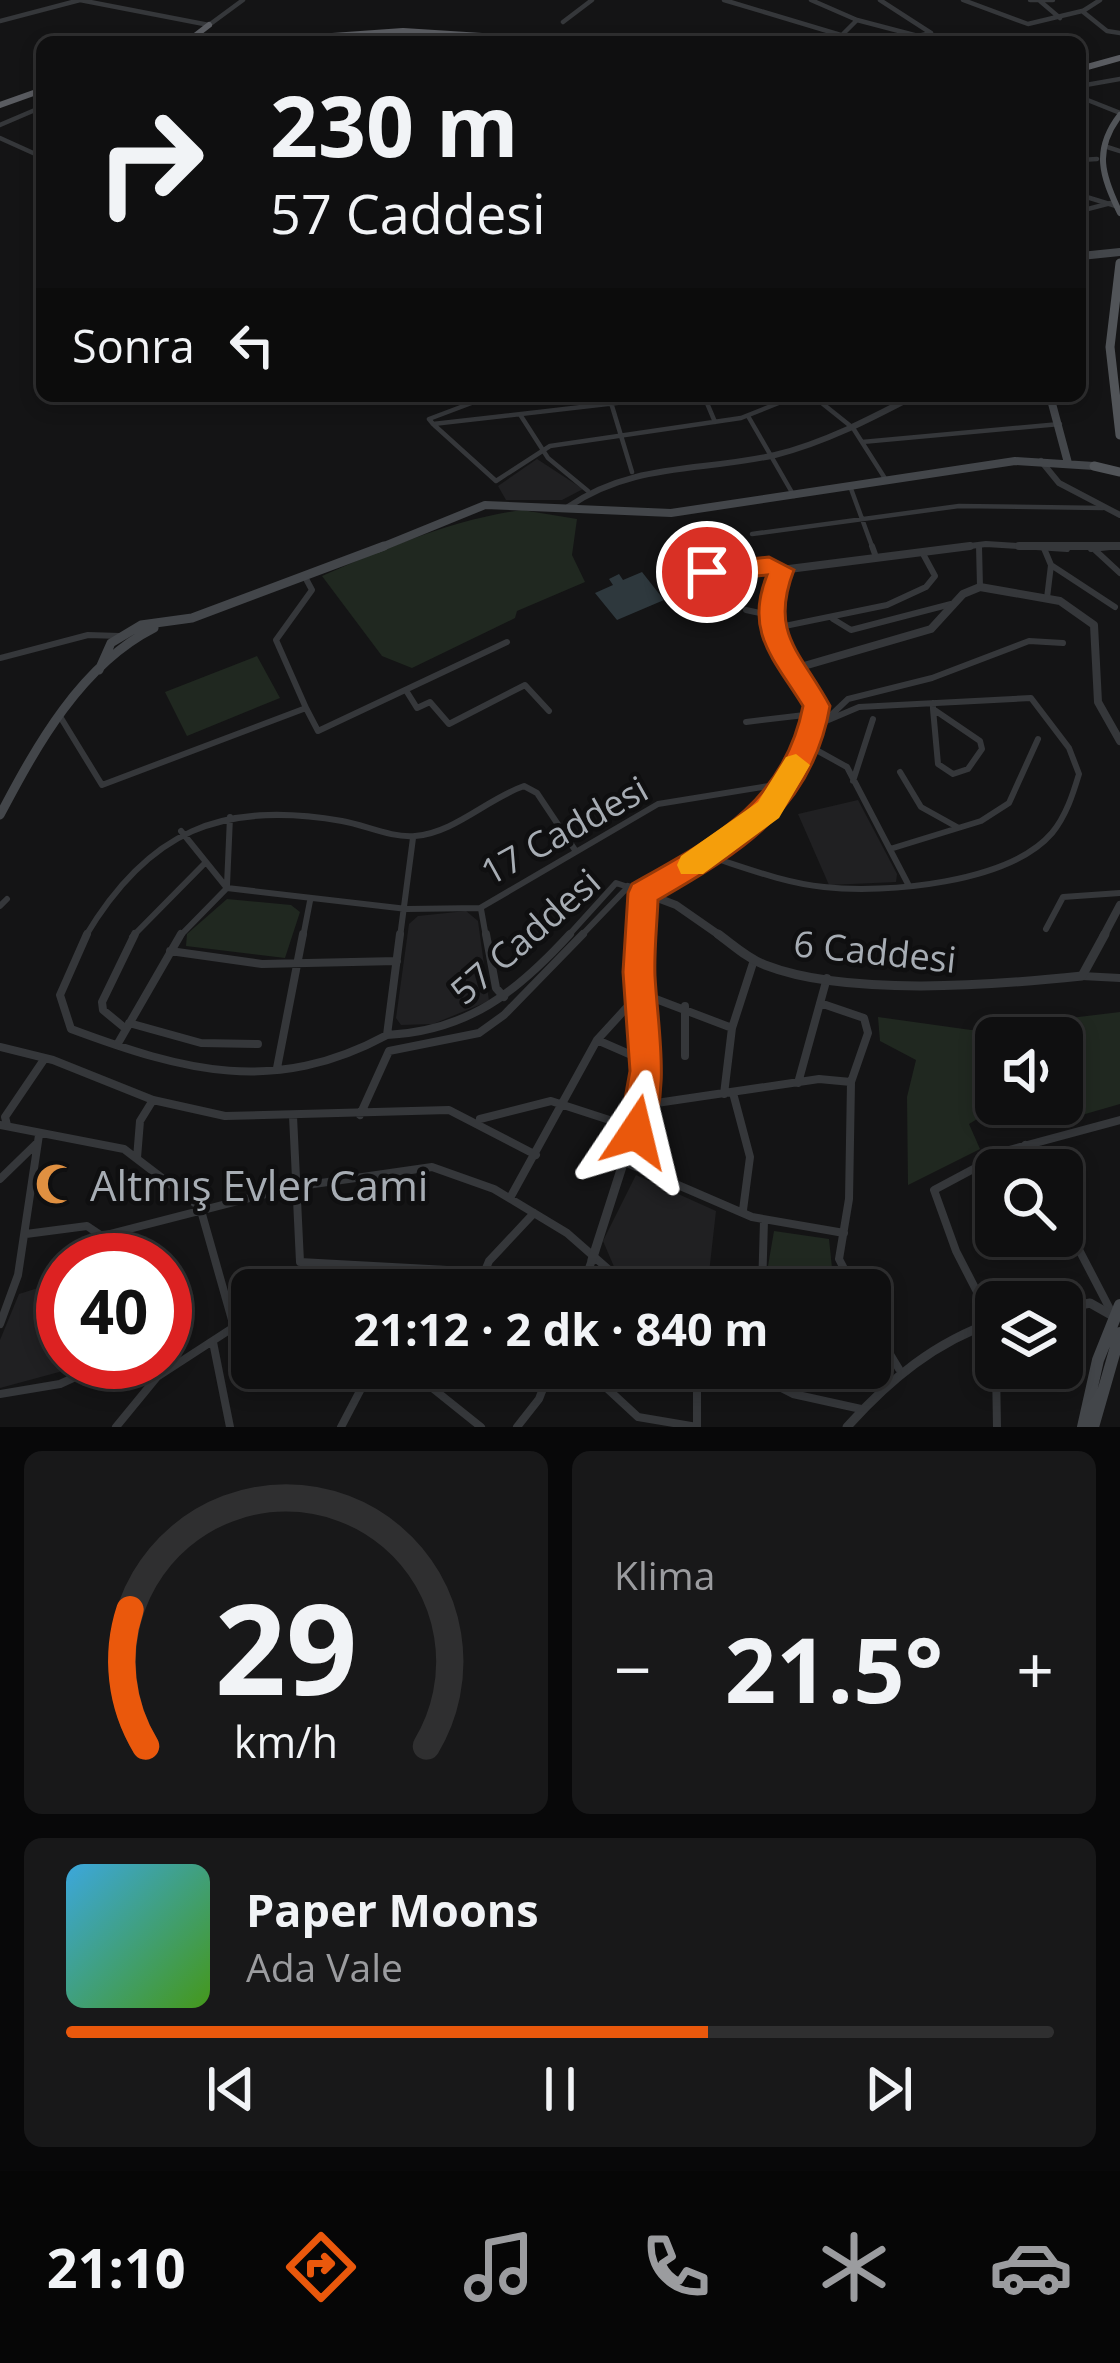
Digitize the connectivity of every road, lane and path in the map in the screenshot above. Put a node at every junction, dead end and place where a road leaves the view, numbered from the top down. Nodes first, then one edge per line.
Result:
1 (244, 0) edge
2 (592, 0) edge
3 (724, 0) edge
4 (811, 0) edge
5 (880, 0) edge
6 (963, 0) edge
7 (1030, 0) edge
8 (1052, 0) edge
9 (1100, 0) edge
10 (1040, 1) edge
11 (1082, 11) junction
12 (1062, 19) junction
13 (857, 20) junction
14 (0, 21) edge
15 (563, 22) dead end
16 (209, 25) junction
17 (1120, 33) edge
18 (842, 34) junction
19 (195, 36) edge
20 (201, 36) edge
21 (341, 36) edge
22 (491, 36) edge
23 (848, 36) edge
24 (918, 36) joint
25 (1118, 58) edge
26 (1086, 70) edge
27 (1120, 79) edge
28 (1086, 85) edge
29 (36, 90) edge
30 (1086, 100) edge
31 (0, 102) edge
32 (36, 109) edge
33 (29, 112) junction
34 (36, 116) edge
35 (1120, 116) edge
36 (0, 124) edge
37 (0, 138) edge
38 (1104, 146) junction
39 (1120, 151) edge
40 (36, 155) edge
41 (1097, 159) junction
42 (1086, 160) edge
43 (1086, 197) edge
44 (1117, 207) edge
45 (1086, 210) edge
46 (1120, 252) edge
47 (1086, 255) edge
48 (1120, 263) edge
49 (1119, 278) edge
50 (1120, 298) edge
51 (474, 402) edge
52 (634, 402) edge
53 (707, 402) edge
54 (782, 402) edge
55 (820, 402) edge
56 (903, 402) edge
57 (1052, 402) edge
58 (612, 405) junction
59 (1120, 410) edge
60 (521, 416) junction
61 (748, 416) junction
62 (715, 422) junction
63 (433, 424) junction
64 (1060, 424) junction
65 (853, 428) junction
66 (621, 434) junction
67 (1120, 436) edge
68 (862, 442) junction
69 (540, 451) junction
70 (772, 455) junction
71 (1041, 460) junction
72 (1068, 463) junction
73 (1094, 466) joint
74 (1120, 469) edge
75 (632, 472) junction
76 (886, 480) junction
77 (850, 486) junction
78 (588, 491) junction
79 (794, 496) junction
80 (568, 507) junction
81 (1106, 508) junction
82 (1120, 515) edge
83 (862, 520) junction
84 (752, 534) dead end
85 (980, 545) junction
86 (1120, 546) edge
87 (1043, 547) junction
88 (1095, 550) junction
89 (922, 553) junction
90 (877, 560) junction
91 (1052, 565) junction
92 (781, 570) junction
93 (1120, 573) edge
94 (304, 577) junction
95 (980, 587) junction
96 (1047, 598) junction
97 (709, 601) dead end
98 (955, 604) junction
99 (1115, 607) dead end
100 (746, 610) dead end
101 (770, 615) junction
102 (832, 617) junction
103 (771, 629) junction
104 (139, 631) junction
105 (118, 636) junction
106 (507, 642) dead end
107 (1063, 643) dead end
108 (0, 658) edge
109 (796, 668) junction
110 (99, 670) junction
111 (407, 692) junction
112 (933, 706) junction
113 (306, 708) junction
114 (549, 711) dead end
115 (813, 714) junction
116 (62, 718) junction
117 (873, 719) dead end
118 (826, 721) junction
119 (746, 722) dead end
120 (1038, 739) dead end
121 (1120, 741) edge
122 (809, 746) junction
123 (900, 772) dead end
124 (853, 781) junction
125 (784, 782) junction
126 (0, 815) edge
127 (230, 817) junction
128 (957, 827) junction
129 (181, 831) junction
130 (413, 838) junction
131 (890, 849) junction
132 (574, 850) junction
133 (708, 856) junction
134 (206, 862) junction
135 (908, 884) junction
136 (628, 887) junction
137 (227, 888) junction
138 (643, 893) junction
139 (1115, 893) edge
140 (310, 901) junction
141 (1120, 905) edge
142 (480, 908) junction
143 (407, 909) junction
144 (1046, 928) dead end
145 (170, 951) junction
146 (754, 960) junction
147 (397, 961) junction
148 (297, 963) junction
149 (1082, 976) junction
150 (827, 978) junction
151 (1120, 978) edge
152 (640, 993) junction
153 (504, 997) junction
154 (820, 1003) junction
155 (685, 1006) junction
156 (127, 1026) junction
157 (732, 1028) junction
158 (387, 1035) junction
159 (598, 1040) junction
160 (258, 1044) dead end
161 (117, 1045) junction
162 (0, 1047) edge
163 (685, 1056) dead end
164 (44, 1060) junction
165 (647, 1061) junction
166 (277, 1068) junction
167 (851, 1082) junction
168 (798, 1083) junction
169 (728, 1094) junction
170 (153, 1100) junction
171 (566, 1104) junction
172 (643, 1105) junction
173 (360, 1114) junction
174 (293, 1116) junction
175 (476, 1120) junction
176 (1117, 1121) edge
177 (4, 1126) edge
178 (637, 1130) junction
179 (1120, 1133) edge
180 (38, 1139) junction
181 (1025, 1145) junction
182 (1027, 1149) edge
183 (536, 1155) junction
184 (137, 1158) junction
185 (627, 1163) junction
186 (0, 1179) edge
187 (293, 1187) junction
188 (509, 1198) junction
189 (200, 1208) junction
190 (742, 1210) junction
191 (533, 1213) junction
192 (764, 1220) junction
193 (98, 1233) edge
194 (112, 1233) edge
195 (844, 1233) junction
196 (25, 1234) junction
197 (1083, 1255) edge
198 (592, 1260) junction
199 (334, 1268) joint
200 (453, 1269) edge
201 (486, 1269) edge
202 (588, 1269) edge
203 (604, 1269) edge
204 (762, 1269) edge
205 (844, 1269) edge
206 (975, 1286) edge
207 (1083, 1305) edge
208 (231, 1316) edge
209 (1118, 1321) edge
210 (0, 1324) edge
211 (231, 1329) edge
212 (975, 1331) edge
213 (213, 1342) junction
214 (192, 1355) edge
215 (891, 1356) edge
216 (899, 1369) junction
217 (36, 1388) edge
218 (147, 1389) edge
219 (361, 1389) edge
220 (543, 1389) edge
221 (607, 1389) edge
222 (697, 1389) edge
223 (785, 1389) edge
224 (996, 1389) edge
225 (435, 1390) edge
226 (0, 1394) edge
227 (861, 1409) junction
228 (228, 1426) edge
229 (116, 1427) edge
230 (341, 1427) edge
231 (482, 1427) edge
232 (517, 1427) edge
233 (697, 1427) edge
234 (847, 1427) edge
235 (997, 1427) edge
236 (1083, 1427) edge
237 (1093, 1427) edge

1 - 16 street
2 - 15 street
3 - 18 street
4 - 13 street
5 - 24 street
6 - 12 street
7 - 10 street
8 - 10 street
9 - 11 street
10 - 12 street
11 - 12 street
11 - 17 street
13 - 18 street
13 - 24 street
14 - 16 street
16 - 19 highway
16 - 20 highway
18 - 23 street
21 - 22 highway
25 - 26 highway
27 - 28 street
29 - 31 highway
30 - 35 street
32 - 33 street
33 - 34 street
33 - 36 street
35 - 38 main road
35 - 41 main road
37 - 40 street
38 - 39 street
38 - 44 main road
41 - 42 street
41 - 44 main road
43 - 44 street
44 - 45 street
46 - 47 main road
48 - 49 main road
49 - 67 main road
50 - 59 main road
51 - 63 street
52 - 58 street
53 - 62 street
54 - 61 street
55 - 65 street
56 - 65 street
57 - 64 main road
58 - 60 street
58 - 66 street
60 - 63 street
60 - 69 street
61 - 62 street
61 - 70 street
62 - 66 street
63 - 69 street
64 - 68 street
64 - 72 main road
65 - 68 street
65 - 70 street
66 - 69 street
66 - 75 street
68 - 76 street
69 - 78 street
70 - 75 street
70 - 79 street
71 - 72 main road
71 - 76 main road
71 - 81 street
72 - 73 main road
73 - 74 main road
75 - 78 street
76 - 77 main road
77 - 79 main road
77 - 83 street
78 - 80 street
79 - 80 main road
80 - 94 main road
81 - 82 street
81 - 83 street
83 - 84 street
83 - 90 street
85 - 87 street
85 - 89 street
85 - 95 street
86 - 88 street
87 - 88 street
87 - 91 street
88 - 93 street
89 - 90 street
89 - 102 street
90 - 92 street
91 - 96 street
91 - 99 street
92 - 97 street
92 - 101 street
94 - 104 main road
94 - 113 street
95 - 96 street
95 - 98 street
96 - 121 street
98 - 102 street
98 - 109 street
100 - 101 street
101 - 103 street
102 - 103 street
103 - 109 street
104 - 105 main road
104 - 110 main road
105 - 108 street
105 - 110 main road
106 - 111 street
107 - 118 street
109 - 115 street
110 - 116 main road
111 - 113 street
111 - 114 street
112 - 112 street
112 - 118 street
112 - 135 street
113 - 116 street
115 - 119 street
115 - 122 street
116 - 126 main road
117 - 124 street
118 - 122 street, 57 Caddesi
120 - 128 street
122 - 124 street
122 - 125 street, 57 Caddesi
123 - 128 street
124 - 131 street
125 - 132 street, 17 Caddesi
125 - 133 street, 57 Caddesi
127 - 129 street
127 - 130 street
127 - 137 street
128 - 131 street
129 - 134 street
129 - 161 street, 57 Caddesi
130 - 132 street
130 - 143 street
131 - 135 street
132 - 142 street, 17 Caddesi
133 - 135 street
133 - 138 street, 57 Caddesi
134 - 137 street
134 - 156 street
136 - 138 street, 57 Caddesi
136 - 153 street, 57 Caddesi
136 - 173 street, 57 Caddesi
137 - 140 street, 17 Caddesi
137 - 145 street
138 - 146 street, 6 Caddesi
138 - 152 street
139 - 144 street
140 - 143 street, 17 Caddesi
140 - 148 street
141 - 149 street
142 - 143 street, 17 Caddesi
142 - 153 street
143 - 147 street
145 - 148 street
145 - 156 street
146 - 150 street, 6 Caddesi
146 - 157 street
147 - 148 street
147 - 158 street
148 - 166 street
149 - 150 street, 6 Caddesi
149 - 151 street, 6 Caddesi
150 - 154 street
152 - 155 street
152 - 159 street
152 - 165 street
153 - 158 street, 57 Caddesi
154 - 167 street
154 - 168 street
155 - 157 street
155 - 163 street
156 - 160 street
156 - 161 street
157 - 169 street
158 - 166 street, 57 Caddesi
159 - 165 street
159 - 171 street
161 - 166 street, 57 Caddesi
162 - 164 street
164 - 170 street
164 - 177 street
165 - 172 street
167 - 168 street
167 - 195 street
168 - 169 street
169 - 172 street
169 - 190 street
170 - 174 street
170 - 184 street
171 - 175 street
171 - 178 street
171 - 183 street
172 - 178 street
173 - 174 street
173 - 175 street
174 - 187 street
175 - 183 street
176 - 179 street
176 - 181 street
177 - 180 street
178 - 185 street
180 - 184 street
180 - 186 street
180 - 196 street
181 - 182 street
181 - 206 street
183 - 188 street
184 - 189 street
185 - 190 street
185 - 198 street
187 - 188 street
187 - 189 street
187 - 199 street
188 - 191 street
189 - 194 street
189 - 208 street
190 - 192 street
191 - 198 street
191 - 201 street
192 - 195 street
192 - 204 street
193 - 196 street
195 - 205 street
196 - 210 street
197 - 209 street
198 - 202 street
198 - 203 street
199 - 200 street
207 - 209 street
209 - 236 main road
209 - 237 main road
211 - 213 street
212 - 216 street
213 - 214 street
213 - 228 street
215 - 216 street
216 - 227 street
217 - 226 street
218 - 229 street
219 - 230 street
220 - 232 street
221 - 233 street
222 - 233 street
223 - 227 street
224 - 235 street
225 - 231 street
227 - 234 street

